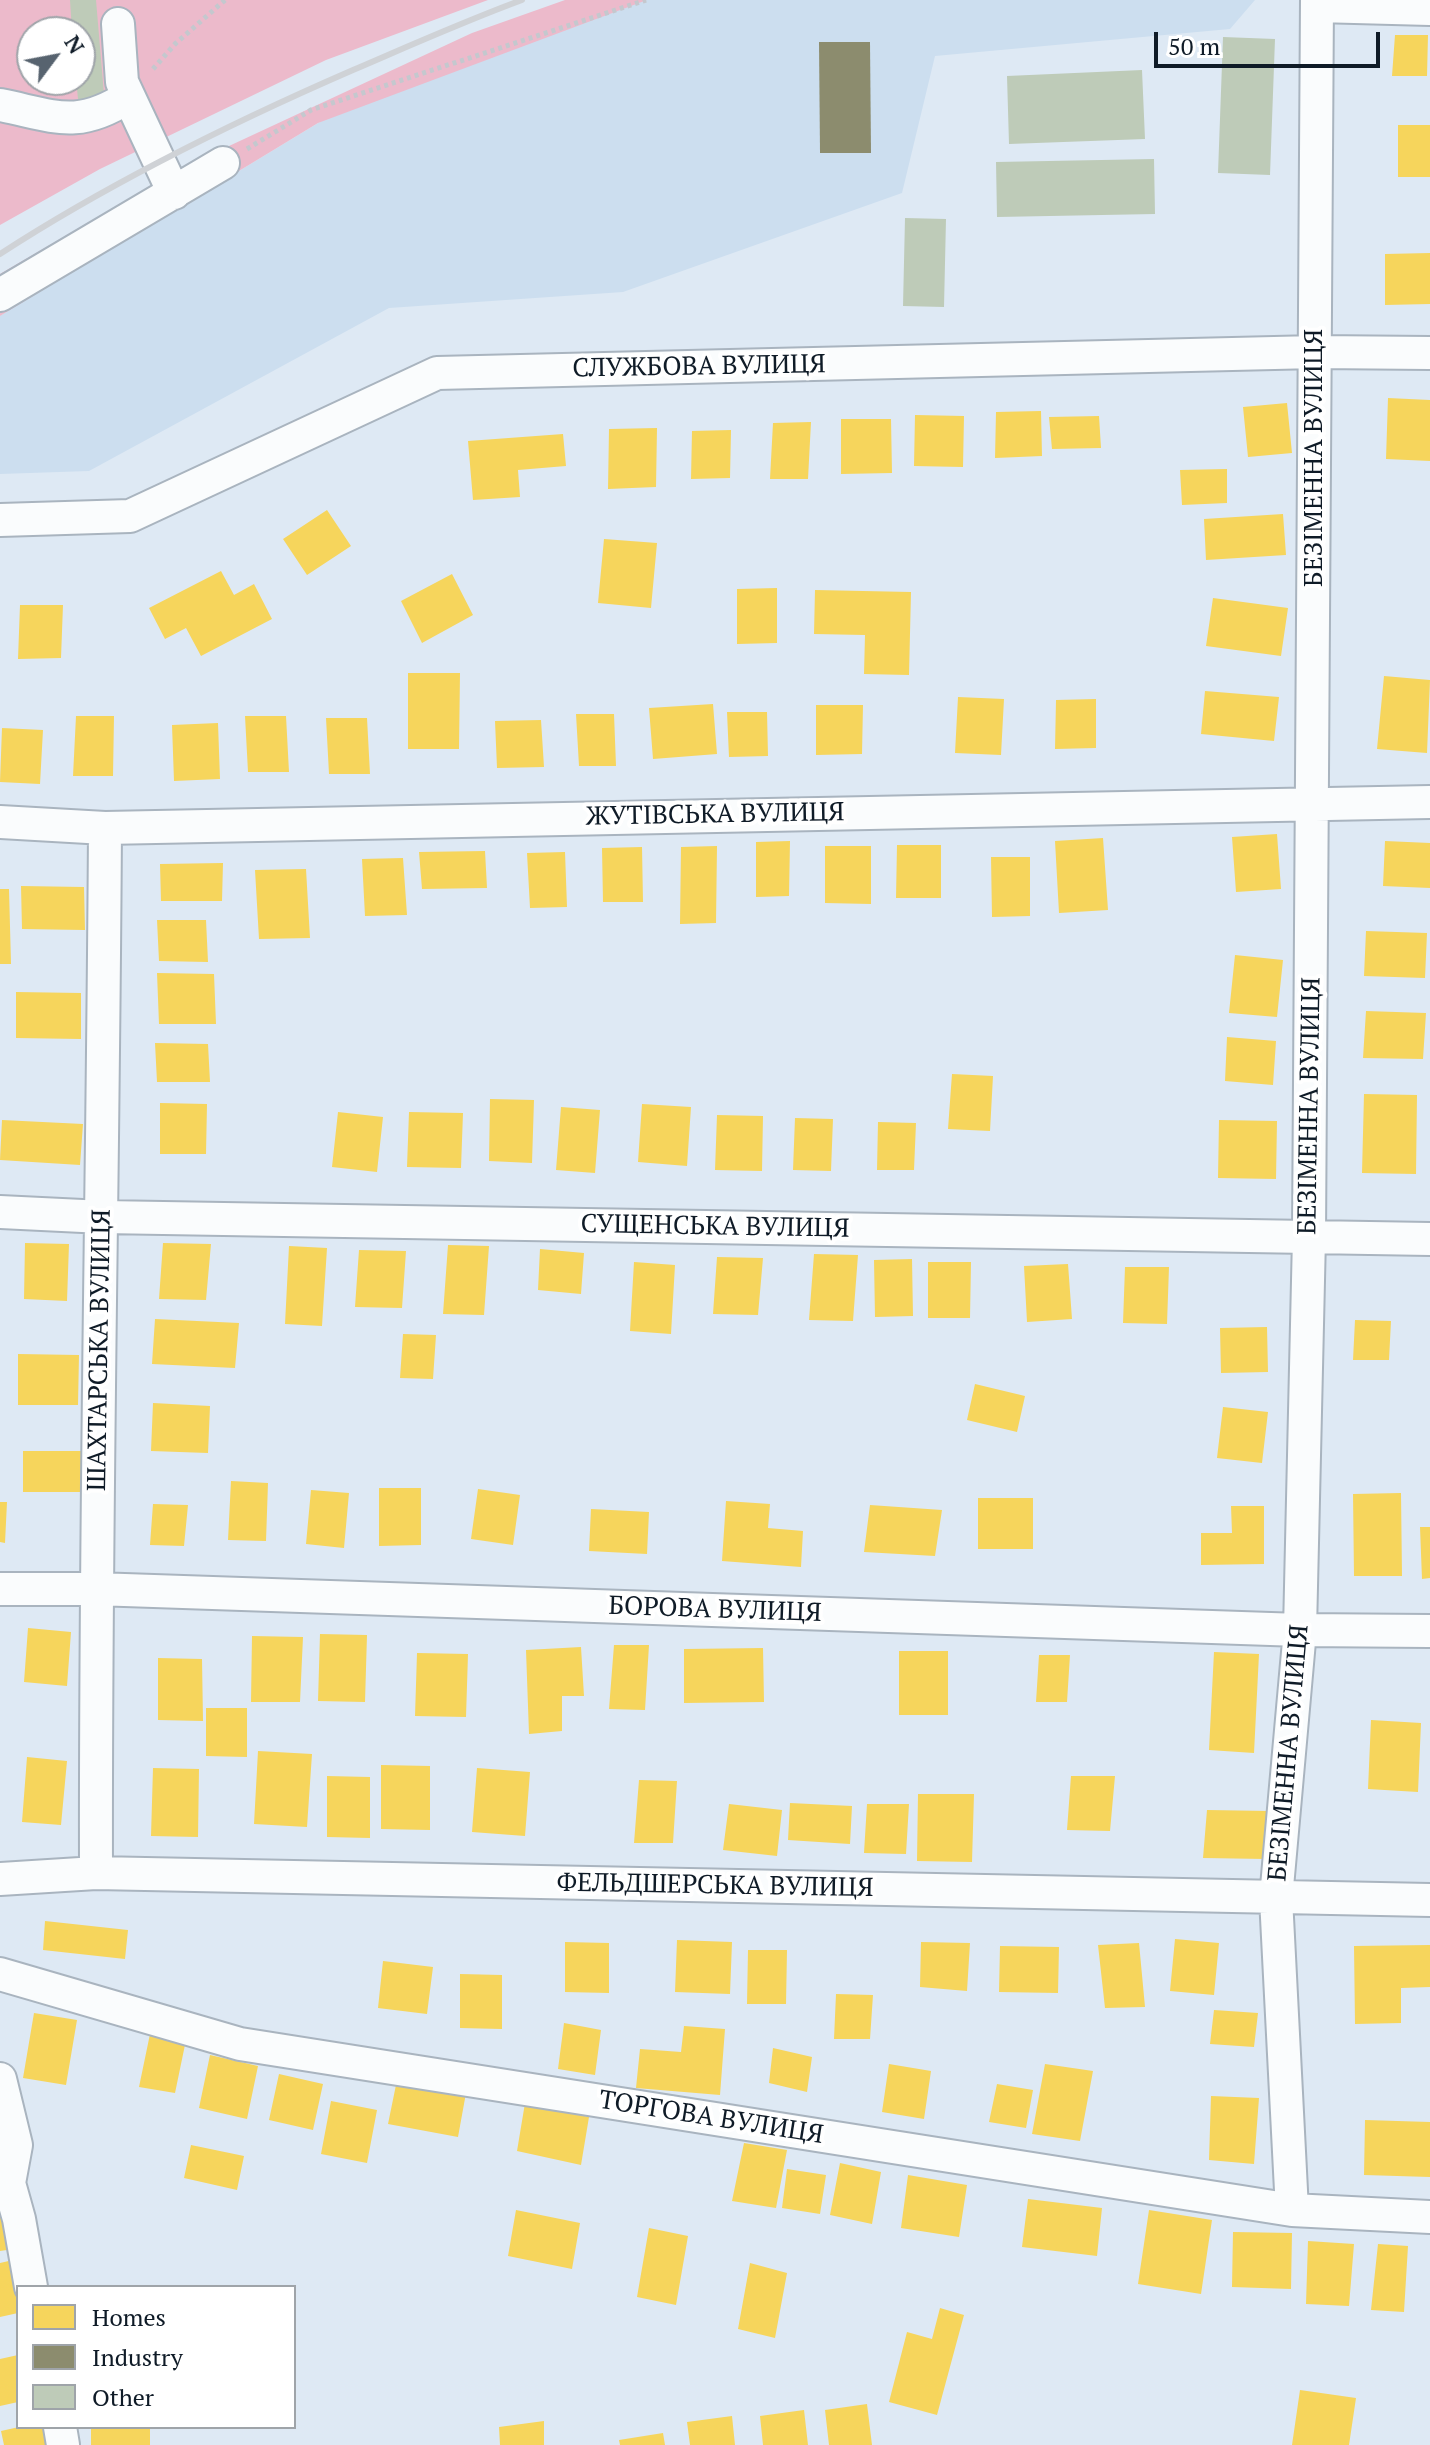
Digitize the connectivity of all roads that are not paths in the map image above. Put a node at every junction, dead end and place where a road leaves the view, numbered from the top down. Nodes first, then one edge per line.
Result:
1 (1317, 3) edge
2 (1430, 9) edge
3 (118, 24) dead end
4 (128, 97) junction
5 (0, 105) edge
6 (223, 163) road end
7 (174, 193) junction
8 (0, 295) edge
9 (1316, 352) junction
10 (1430, 353) edge
11 (0, 520) edge
12 (1430, 802) edge
13 (1313, 803) junction
14 (0, 822) edge
15 (105, 828) junction
16 (0, 1212) edge
17 (103, 1217) junction
18 (1309, 1237) junction
19 (1430, 1239) edge
20 (0, 1589) edge
21 (95, 1589) junction
22 (1300, 1630) junction
23 (1430, 1631) edge
24 (96, 1873) junction
25 (0, 1879) edge
26 (1276, 1898) junction
27 (1430, 1900) edge
28 (0, 1974) edge
29 (0, 2079) edge
30 (5, 2185) edge
31 (1292, 2210) junction
32 (1430, 2217) edge
33 (31, 2285) edge

1 - 2 street
1 - 9 street, БЕЗІМЕННА ВУЛИЦЯ
3 - 4 street
4 - 5 street
4 - 7 street
6 - 7 street
7 - 8 street
9 - 10 street, СЛУЖБОВА ВУЛИЦЯ
9 - 11 street, СЛУЖБОВА ВУЛИЦЯ
9 - 13 street, БЕЗІМЕННА ВУЛИЦЯ
12 - 13 street, ЖУТІВСЬКА ВУЛИЦЯ
13 - 15 street, ЖУТІВСЬКА ВУЛИЦЯ
13 - 18 street, БЕЗІМЕННА ВУЛИЦЯ
14 - 15 street, ЖУТІВСЬКА ВУЛИЦЯ
15 - 17 street, ШАХТАРСЬКА ВУЛИЦЯ
16 - 17 street, СУЩЕНСЬКА ВУЛИЦЯ
17 - 18 street, СУЩЕНСЬКА ВУЛИЦЯ
17 - 21 street, ШАХТАРСЬКА ВУЛИЦЯ
18 - 19 street, СУЩЕНСЬКА ВУЛИЦЯ
18 - 22 street, БЕЗІМЕННА ВУЛИЦЯ
20 - 21 street, БОРОВА ВУЛИЦЯ
21 - 22 street, БОРОВА ВУЛИЦЯ
21 - 24 street, ШАХТАРСЬКА ВУЛИЦЯ
22 - 23 street, БОРОВА ВУЛИЦЯ
22 - 26 street, БЕЗІМЕННА ВУЛИЦЯ
24 - 25 street, ФЕЛЬДШЕРСЬКА ВУЛИЦЯ
24 - 26 street, ФЕЛЬДШЕРСЬКА ВУЛИЦЯ
26 - 27 street, ФЕЛЬДШЕРСЬКА ВУЛИЦЯ
26 - 31 street, БЕЗІМЕННА ВУЛИЦЯ
28 - 31 street, ТОРГОВА ВУЛИЦЯ
29 - 30 street
30 - 33 street
31 - 32 street, ТОРГОВА ВУЛИЦЯ

